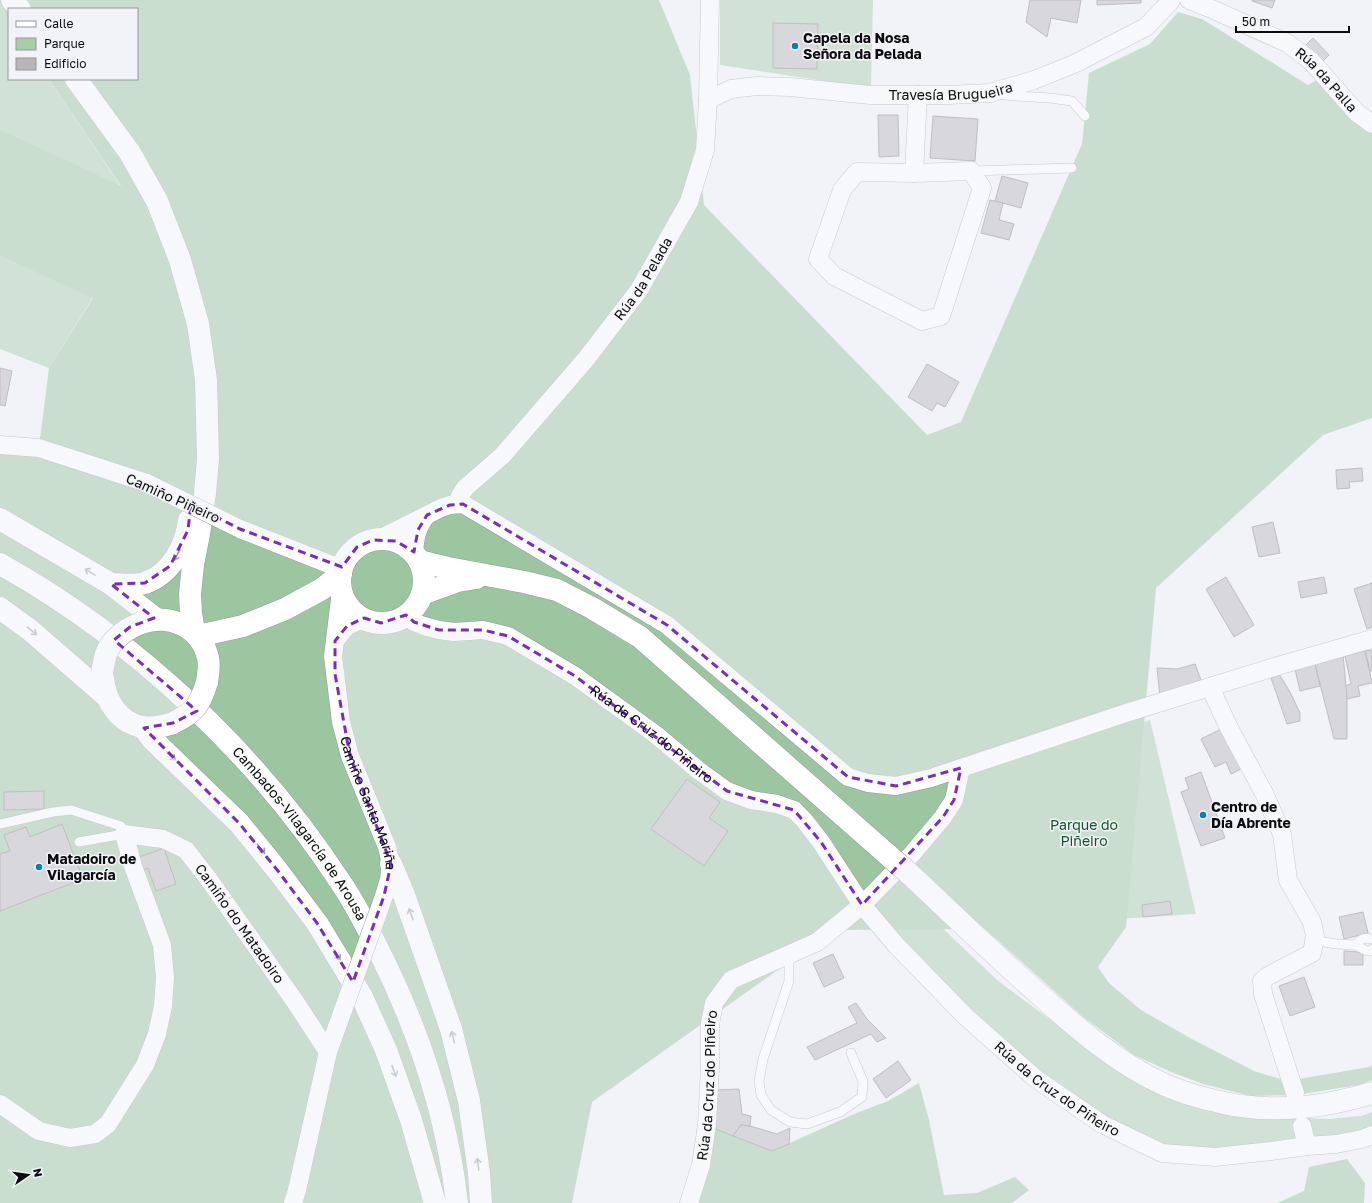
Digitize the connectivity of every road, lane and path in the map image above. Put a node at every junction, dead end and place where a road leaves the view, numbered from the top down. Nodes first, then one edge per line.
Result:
1 (12, 0) edge
2 (710, 0) edge
3 (1170, 0) edge
4 (1189, 0) edge
5 (19, 8) edge
6 (77, 80) edge
7 (990, 93) junction
8 (918, 95) junction
9 (708, 100) junction
10 (1085, 116) dead end
11 (1372, 124) edge
12 (1072, 168) dead end
13 (971, 171) junction
14 (914, 173) junction
15 (206, 380) junction
16 (0, 445) edge
17 (457, 504) junction
18 (427, 516) junction
19 (0, 519) edge
20 (381, 538) junction
21 (417, 557) junction
22 (0, 564) edge
23 (193, 565) junction
24 (502, 578) junction
25 (111, 584) junction
26 (346, 594) junction
27 (422, 594) junction
28 (0, 608) edge
29 (285, 609) junction
30 (406, 615) junction
31 (153, 620) junction
32 (242, 626) junction
33 (196, 634) junction
34 (1372, 639) edge
35 (335, 642) junction
36 (208, 676) junction
37 (1210, 687) junction
38 (106, 696) junction
39 (144, 728) junction
40 (961, 768) junction
41 (0, 824) edge
42 (124, 834) junction
43 (79, 842) dead end
44 (391, 864) junction
45 (862, 905) junction
46 (1316, 936) junction
47 (1372, 939) edge
48 (1355, 945) junction
49 (1372, 949) edge
50 (790, 954) junction
51 (328, 1052) junction
52 (850, 1053) dead end
53 (1372, 1093) edge
54 (1295, 1094) dead end
55 (0, 1104) edge
56 (1302, 1126) dead end
57 (1372, 1135) edge
58 (1307, 1146) junction
59 (293, 1203) edge
60 (435, 1203) edge
61 (457, 1203) edge
62 (481, 1203) edge
63 (689, 1203) edge

1 - 5 main road
2 - 9 street, Rúa da Pelada
3 - 7 street, Travesía Brugueira
4 - 11 street, Rúa da Palla
6 - 15 main road
7 - 8 street, Travesía Brugueira
7 - 10 lane
8 - 9 street, Travesía Brugueira
8 - 14 street
9 - 17 street, Rúa da Pelada
12 - 13 lane
13 - 14 street
13 - 14 street
15 - 23 main road
15 -> 25 main road
16 - 26 street, Camiño Piñeiro, bridge
17 - 18 street
17 - 40 street
18 - 20 street
18 - 21 street
25 -> 19 main road
20 - 21 main road
20 - 26 main road
21 - 24 main road
21 - 27 main road
22 - 61 main road, Cambados-Vilagarcía de Arousa
23 - 31 main road
23 - 33 main road
24 - 27 main road
24 - 53 main road, bridge
25 - 31 main road
26 - 29 main road
26 - 29 main road
26 - 30 main road
26 - 35 street, Camiño Santa Mariña
26 - 35 street
27 - 30 main road
28 -> 38 main road
29 - 32 main road
30 - 45 street, Rúa da Cruz do Piñeiro
31 - 33 main road
31 - 38 main road, bridge
32 - 33 main road
32 - 36 main road
33 - 36 main road
34 - 37 street
35 - 44 street, Camiño Santa Mariña
36 - 39 main road, bridge
37 - 40 street
37 - 46 street
38 - 39 main road
39 -> 60 main road
40 - 45 street, Rúa da Cruz do Piñeiro
41 - 42 lane
42 - 43 lane
42 - 51 street, Camiño do Matadoiro
42 - 55 street
44 - 51 street, Camiño Santa Mariña, bridge
62 -> 44 main road
45 - 50 street, Rúa da Cruz do Piñeiro
45 - 58 street, Rúa da Cruz do Piñeiro
46 - 48 lane
46 - 54 street
47 - 48 lane
48 - 49 lane
50 - 52 lane
50 - 63 street, Rúa da Cruz do Piñeiro
51 - 59 street, Camiño Santa Mariña
56 - 58 street
57 - 58 street, Rúa da Cruz do Piñeiro

